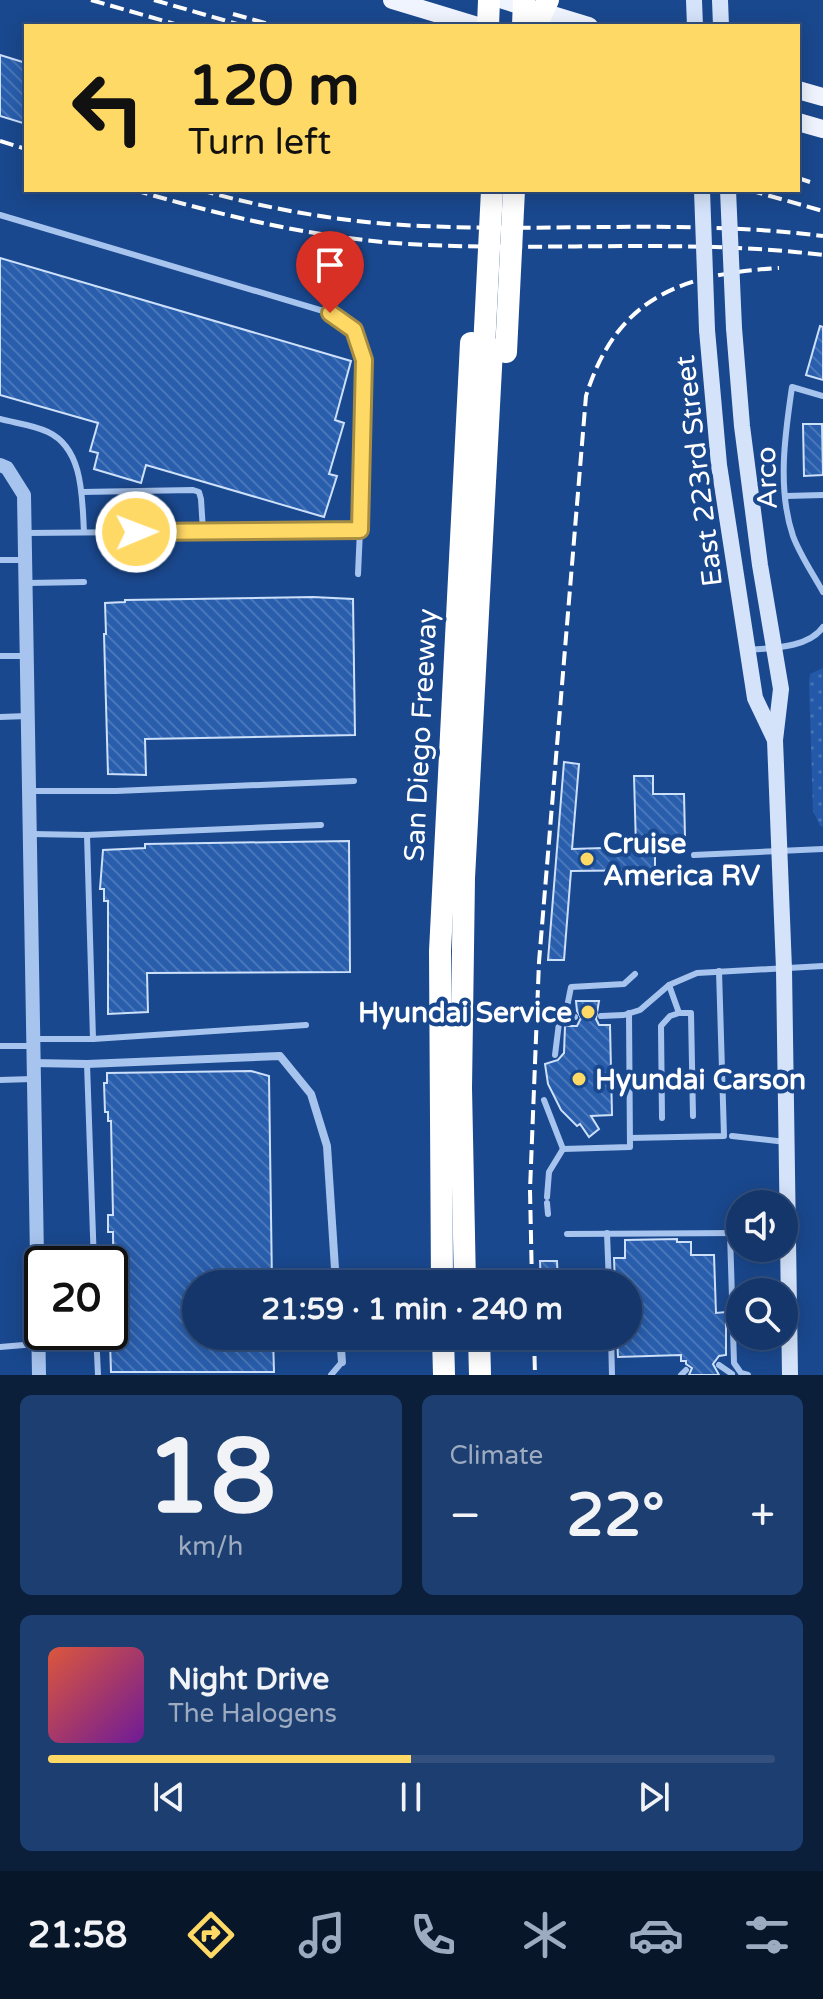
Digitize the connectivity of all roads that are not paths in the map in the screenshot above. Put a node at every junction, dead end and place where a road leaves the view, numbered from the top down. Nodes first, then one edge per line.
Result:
1 (392, 0) edge
2 (489, 0) edge
3 (502, 0) edge
4 (512, 0) edge
5 (524, 0) edge
6 (548, 0) edge
7 (694, 0) edge
8 (720, 0) edge
9 (471, 24) edge
10 (488, 24) edge
11 (501, 24) edge
12 (511, 24) edge
13 (523, 24) edge
14 (537, 24) edge
15 (582, 24) edge
16 (695, 24) edge
17 (721, 24) edge
18 (800, 91) edge
19 (823, 97) edge
20 (800, 123) edge
21 (823, 129) edge
22 (479, 192) edge
23 (492, 192) edge
24 (502, 192) edge
25 (514, 192) edge
26 (702, 192) edge
27 (728, 192) edge
28 (0, 215) edge
29 (488, 348) junction
30 (823, 396) edge
31 (0, 419) edge
32 (4, 467) edge
33 (82, 492) junction
34 (823, 495) edge
35 (786, 496) junction
36 (360, 530) junction
37 (203, 531) junction
38 (84, 532) junction
39 (25, 533) junction
40 (0, 560) edge
41 (25, 560) junction
42 (358, 574) dead end
43 (84, 582) dead end
44 (25, 583) junction
45 (823, 592) edge
46 (823, 627) edge
47 (774, 648) junction
48 (748, 650) junction
49 (0, 656) edge
50 (26, 656) junction
51 (27, 716) junction
52 (0, 717) edge
53 (775, 740) junction
54 (354, 781) dead end
55 (29, 791) junction
56 (321, 825) dead end
57 (29, 834) junction
58 (87, 835) junction
59 (823, 849) edge
60 (779, 852) junction
61 (694, 855) dead end
62 (823, 966) edge
63 (784, 969) junction
64 (719, 971) junction
65 (635, 974) dead end
66 (669, 985) junction
67 (629, 1013) junction
68 (679, 1013) junction
69 (601, 1016) dead end
70 (565, 1017) junction
71 (575, 1017) dead end
72 (306, 1025) dead end
73 (93, 1039) junction
74 (32, 1042) junction
75 (0, 1046) edge
76 (555, 1055) dead end
77 (32, 1063) junction
78 (87, 1064) junction
79 (32, 1079) junction
80 (0, 1080) edge
81 (544, 1100) dead end
82 (693, 1116) dead end
83 (662, 1118) dead end
84 (728, 1136) junction
85 (630, 1138) junction
86 (786, 1142) junction
87 (563, 1149) junction
88 (786, 1190) edge
89 (548, 1214) dead end
90 (607, 1233) junction
91 (726, 1233) edge
92 (567, 1234) dead end
93 (36, 1246) edge
94 (93, 1246) edge
95 (731, 1262) edge
96 (787, 1262) edge
97 (335, 1270) edge
98 (442, 1270) edge
99 (456, 1270) edge
100 (465, 1270) edge
101 (478, 1270) edge
102 (608, 1270) edge
103 (24, 1345) edge
104 (0, 1347) edge
105 (38, 1350) edge
106 (97, 1350) edge
107 (341, 1350) edge
108 (443, 1350) edge
109 (457, 1350) edge
110 (465, 1350) edge
111 (479, 1350) edge
112 (611, 1350) edge
113 (342, 1362) joint
114 (719, 1365) dead end
115 (731, 1374) edge
116 (744, 1374) edge
117 (39, 1375) edge
118 (98, 1375) edge
119 (331, 1375) edge
120 (444, 1375) edge
121 (458, 1375) edge
122 (466, 1375) edge
123 (480, 1375) edge
124 (612, 1375) edge
125 (790, 1375) edge

1 - 9 main road
2 - 10 highway
3 - 11 highway
3 - 15 main road
4 - 12 highway
5 - 13 highway, bridge
6 - 14 highway, bridge
7 - 16 main road
8 - 17 main road
18 - 19 main road
20 - 21 main road
22 - 29 highway, San Diego Freeway
23 - 29 highway, bridge
24 - 29 highway
25 - 29 highway, San Diego Freeway, bridge
26 - 48 main road, East 223rd Street, bridge
27 - 47 main road, East 223rd Street, bridge
28 - 36 lane
29 - 98 highway, San Diego Freeway
29 - 99 highway
29 - 100 highway
29 - 101 highway, San Diego Freeway
30 - 35 lane, Arco
31 - 33 lane
32 - 39 street
33 - 37 lane
33 - 38 lane
34 - 35 lane
35 - 45 lane, Arco
36 - 37 lane
36 - 42 lane
37 - 38 lane
38 - 39 lane
39 - 41 street
40 - 41 lane
41 - 44 street
43 - 44 lane
44 - 50 street
46 - 47 lane
47 - 48 lane
47 - 53 main road, East 223rd Street
48 - 53 main road, East 223rd Street
49 - 50 lane
50 - 51 street
51 - 52 lane
51 - 55 street
53 - 60 main road, East 223rd Street
54 - 55 lane
55 - 57 street
56 - 58 lane
57 - 58 lane
57 - 74 street
58 - 73 lane
59 - 60 lane
60 - 61 lane
60 - 63 main road, East 223rd Street
62 - 63 lane
63 - 64 lane
63 - 86 main road, East 223rd Street
64 - 66 lane
64 - 84 lane
65 - 70 lane
66 - 67 lane
66 - 68 lane
67 - 69 lane
67 - 85 lane
68 - 82 lane
68 - 83 lane
70 - 71 lane
70 - 76 lane
72 - 73 lane
73 - 74 lane
74 - 75 lane
74 - 77 street
77 - 78 street
77 - 79 street
78 - 94 lane
78 - 97 street
79 - 80 lane
79 - 93 street
81 - 87 lane
84 - 85 lane
84 - 86 lane
85 - 87 lane
86 - 88 main road, East 223rd Street
87 - 89 lane
90 - 91 lane
90 - 92 lane
90 - 102 lane
95 - 116 lane
96 - 125 main road, East 223rd Street
103 - 104 lane
105 - 117 street
106 - 118 lane
107 - 113 street
108 - 120 highway
109 - 121 highway
110 - 122 highway
111 - 123 highway
112 - 124 lane
113 - 119 lane
114 - 115 lane
115 - 116 lane

